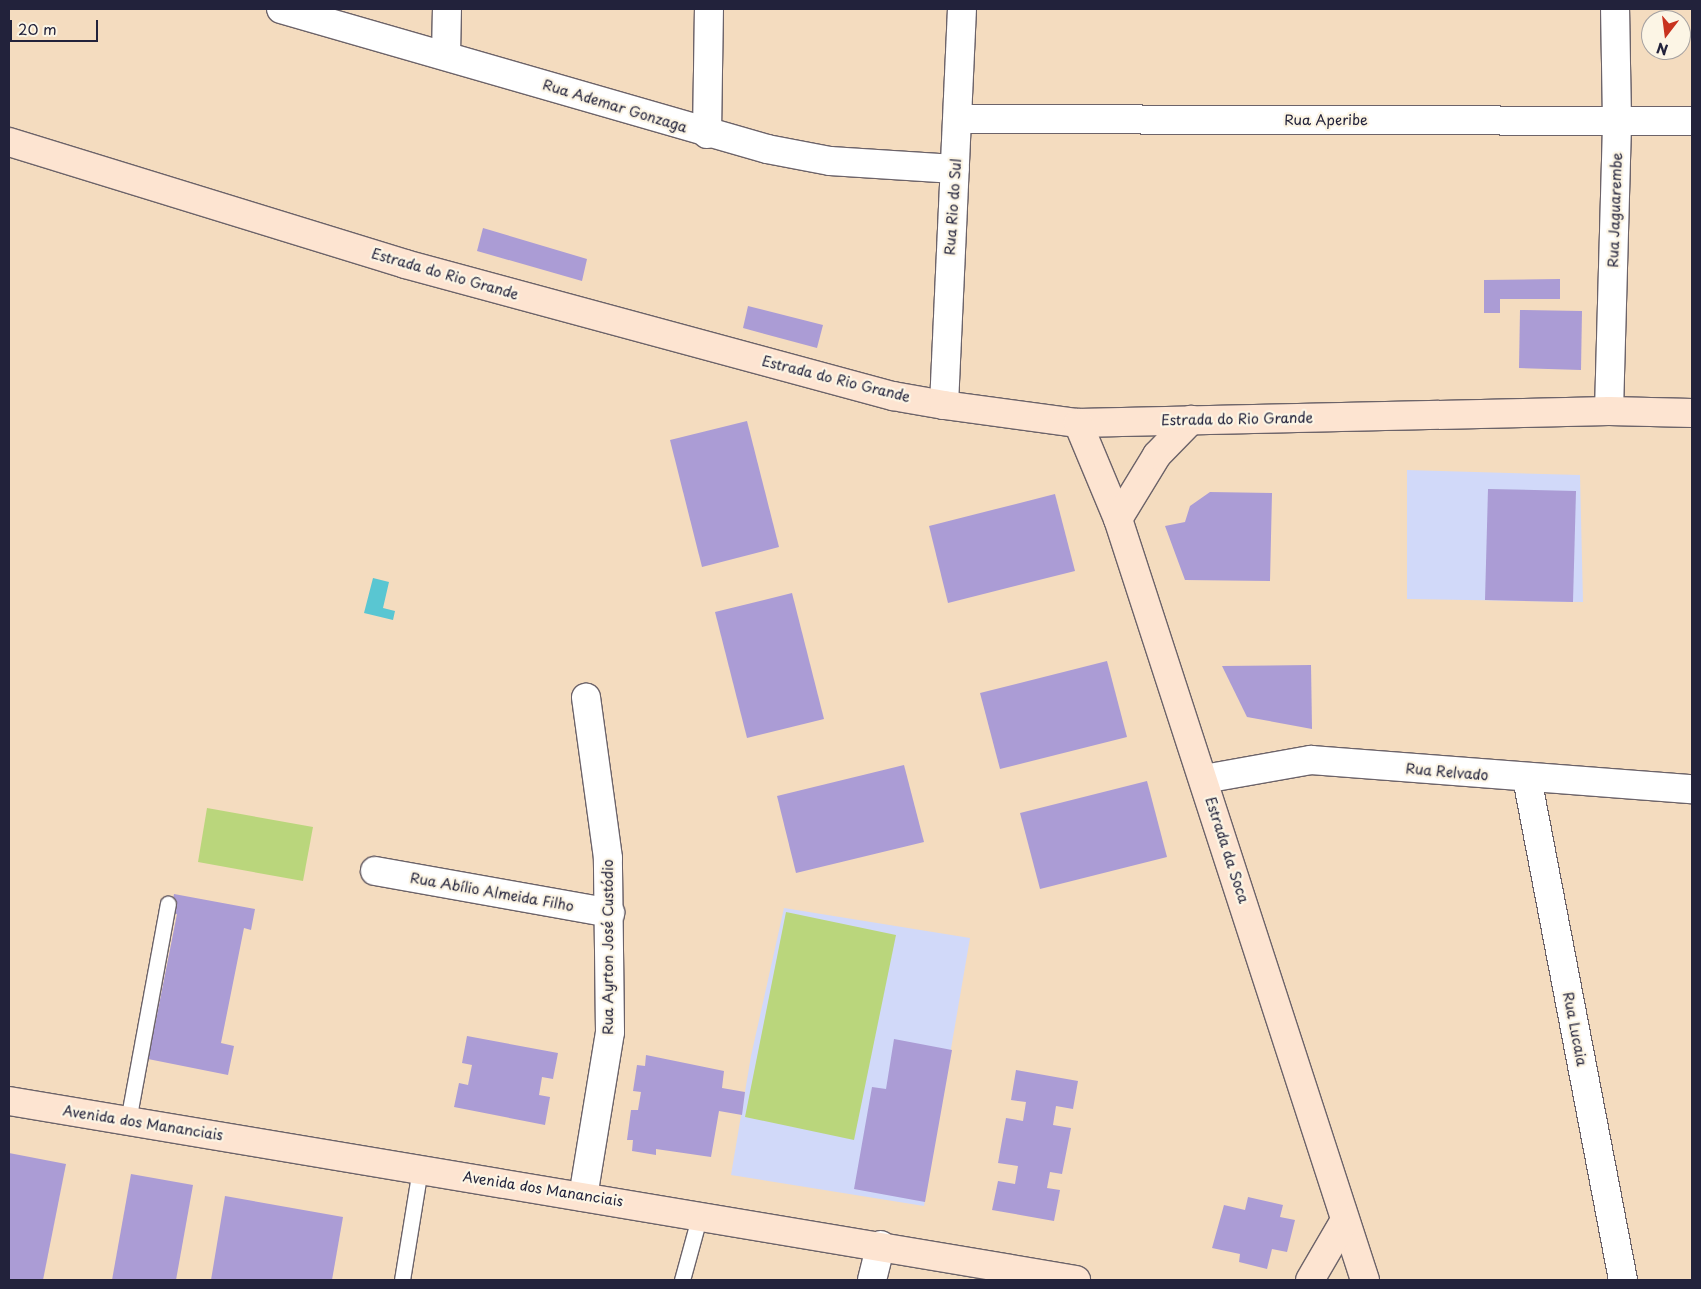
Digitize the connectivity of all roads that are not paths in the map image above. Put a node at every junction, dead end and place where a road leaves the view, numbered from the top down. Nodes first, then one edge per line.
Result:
1 (281, 9) edge
2 (447, 9) edge
3 (709, 9) edge
4 (962, 9) edge
5 (1615, 9) edge
6 (446, 55) junction
7 (959, 119) junction
8 (1617, 121) junction
9 (1692, 121) edge
10 (707, 134) junction
11 (9, 142) edge
12 (955, 169) junction
13 (944, 405) junction
14 (1609, 411) junction
15 (1692, 413) edge
16 (1191, 420) junction
17 (1078, 423) junction
18 (1118, 520) junction
19 (586, 697) dead end
20 (1527, 778) junction
21 (1204, 780) junction
22 (1692, 789) edge
23 (374, 871) dead end
24 (168, 904) dead end
25 (610, 913) junction
26 (9, 1101) edge
27 (128, 1121) junction
28 (420, 1169) junction
29 (583, 1197) junction
30 (700, 1214) junction
31 (1345, 1220) junction
32 (881, 1244) junction
33 (402, 1280) edge
34 (682, 1280) edge
35 (872, 1280) edge
36 (1076, 1280) edge
37 (1310, 1280) edge
38 (1365, 1280) edge
39 (1623, 1280) edge

1 - 6 street, Rua Ademar Gonzaga
2 - 6 street
3 - 10 street
4 - 7 street, Rua Rio do Sul
5 - 8 street, Rua Jaguarembe
6 - 10 street, Rua Ademar Gonzaga
7 - 8 street, Rua Aperibe
7 - 12 street, Rua Rio do Sul
8 - 9 street, Rua Aperibe
8 - 14 street, Rua Jaguarembe
10 - 12 street, Rua Ademar Gonzaga
11 - 13 street, Estrada do Rio Grande
12 - 13 street, Rua Rio do Sul
13 - 17 street, Estrada do Rio Grande
14 - 15 street, Estrada do Rio Grande
14 - 16 street, Estrada do Rio Grande
16 - 17 street, Estrada do Rio Grande
16 - 18 street
17 - 18 street, Estrada da Soca
18 - 21 street, Estrada da Soca
19 - 25 street, Rua Ayrton José Custódio
20 - 21 street, Rua Relvado
20 - 22 street, Rua Relvado
20 - 39 street, Rua Lucaia
21 - 31 street, Estrada da Soca
23 - 25 street, Rua Abílio Almeida Filho
24 - 27 lane
25 - 29 street, Rua Ayrton José Custódio
26 - 27 street, Avenida dos Mananciais
27 - 28 street, Avenida dos Mananciais
28 - 29 street, Avenida dos Mananciais
28 - 33 lane
29 - 30 street, Avenida dos Mananciais
30 - 32 street, Avenida dos Mananciais
30 - 34 lane
31 - 37 street
31 - 38 street, Estrada da Soca
32 - 35 street
32 - 36 street, Avenida dos Mananciais

